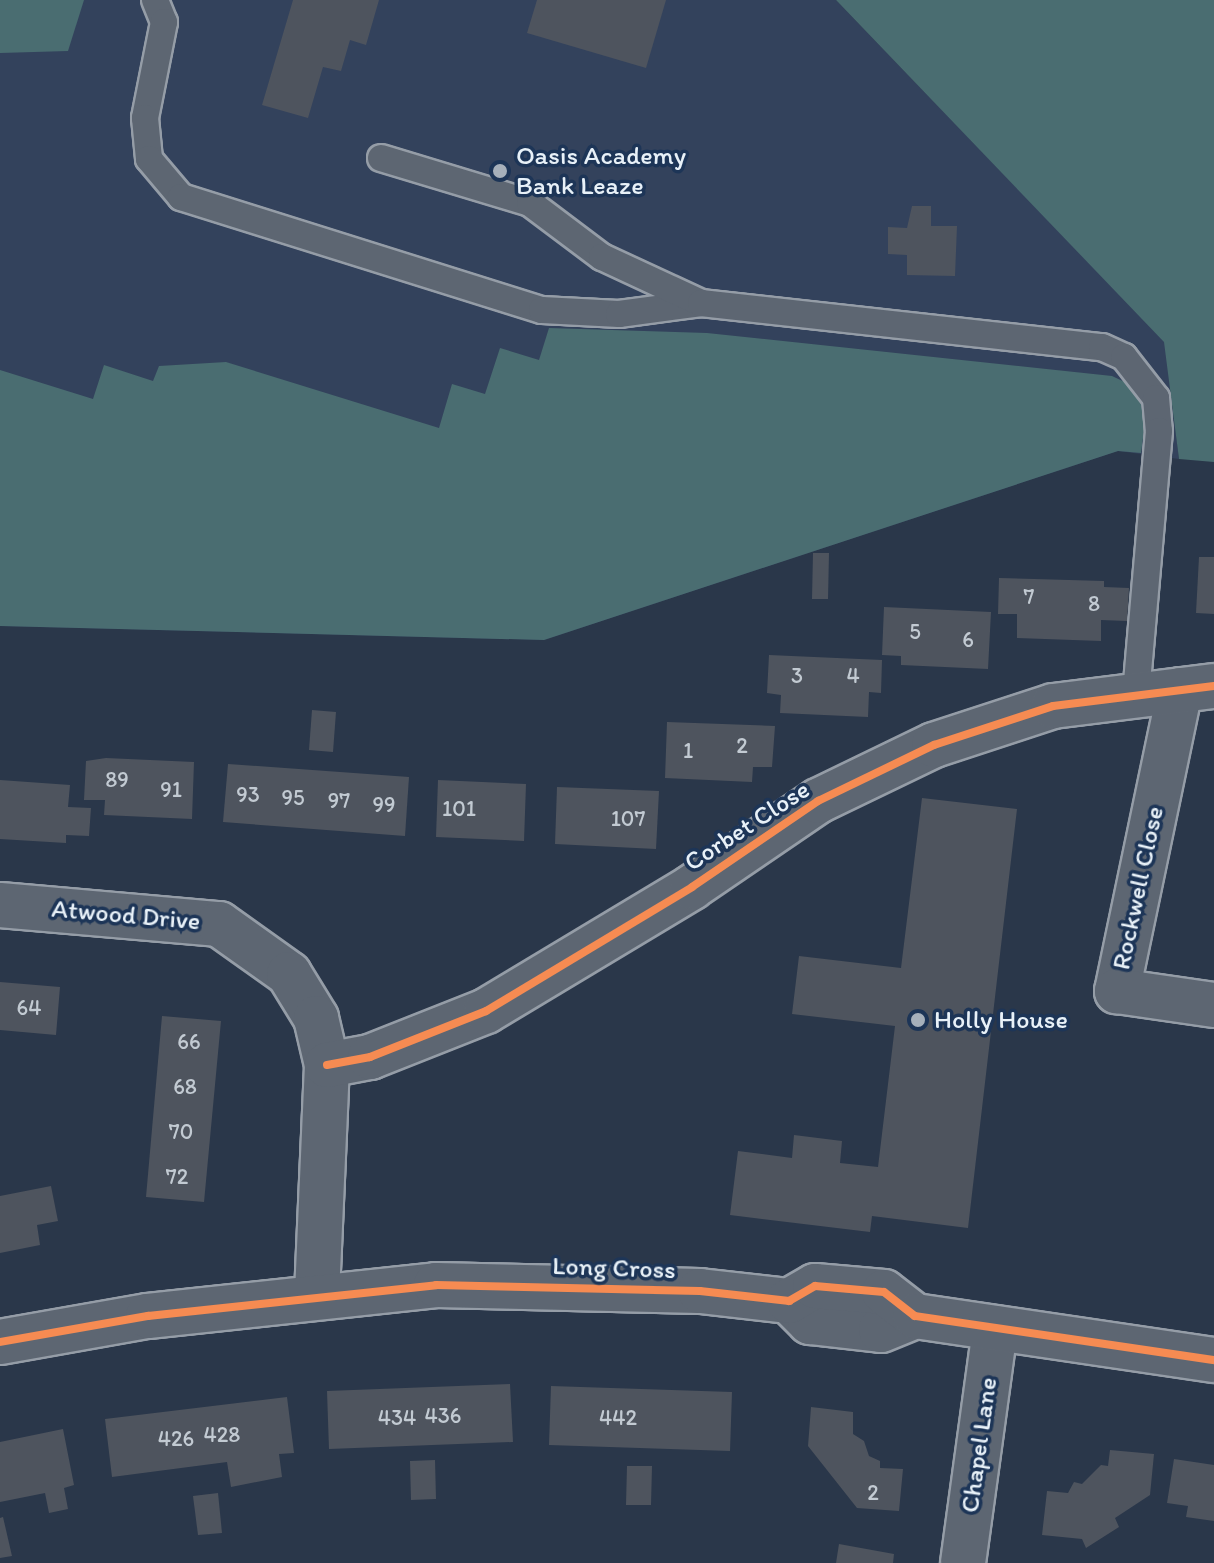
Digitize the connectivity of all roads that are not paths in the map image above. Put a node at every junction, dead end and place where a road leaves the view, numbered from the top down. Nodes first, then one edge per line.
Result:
1 (155, 0) edge
2 (381, 158) dead end
3 (701, 303) junction
4 (1197, 688) edge
5 (1136, 693) junction
6 (0, 905) edge
7 (1214, 1005) edge
8 (327, 1065) junction
9 (317, 1295) junction
10 (995, 1328) junction
11 (0, 1342) edge
12 (1214, 1360) edge
13 (963, 1563) edge

1 - 3 lane
2 - 3 lane
3 - 5 lane
4 - 5 street, Corbet Close
4 - 7 street, Rockwell Close
5 - 8 street, Corbet Close
6 - 8 street, Atwood Drive
8 - 9 street, Atwood Drive
9 - 10 street, Long Cross
9 - 11 street, Long Cross
10 - 12 street, Long Cross
10 - 13 street, Chapel Lane

